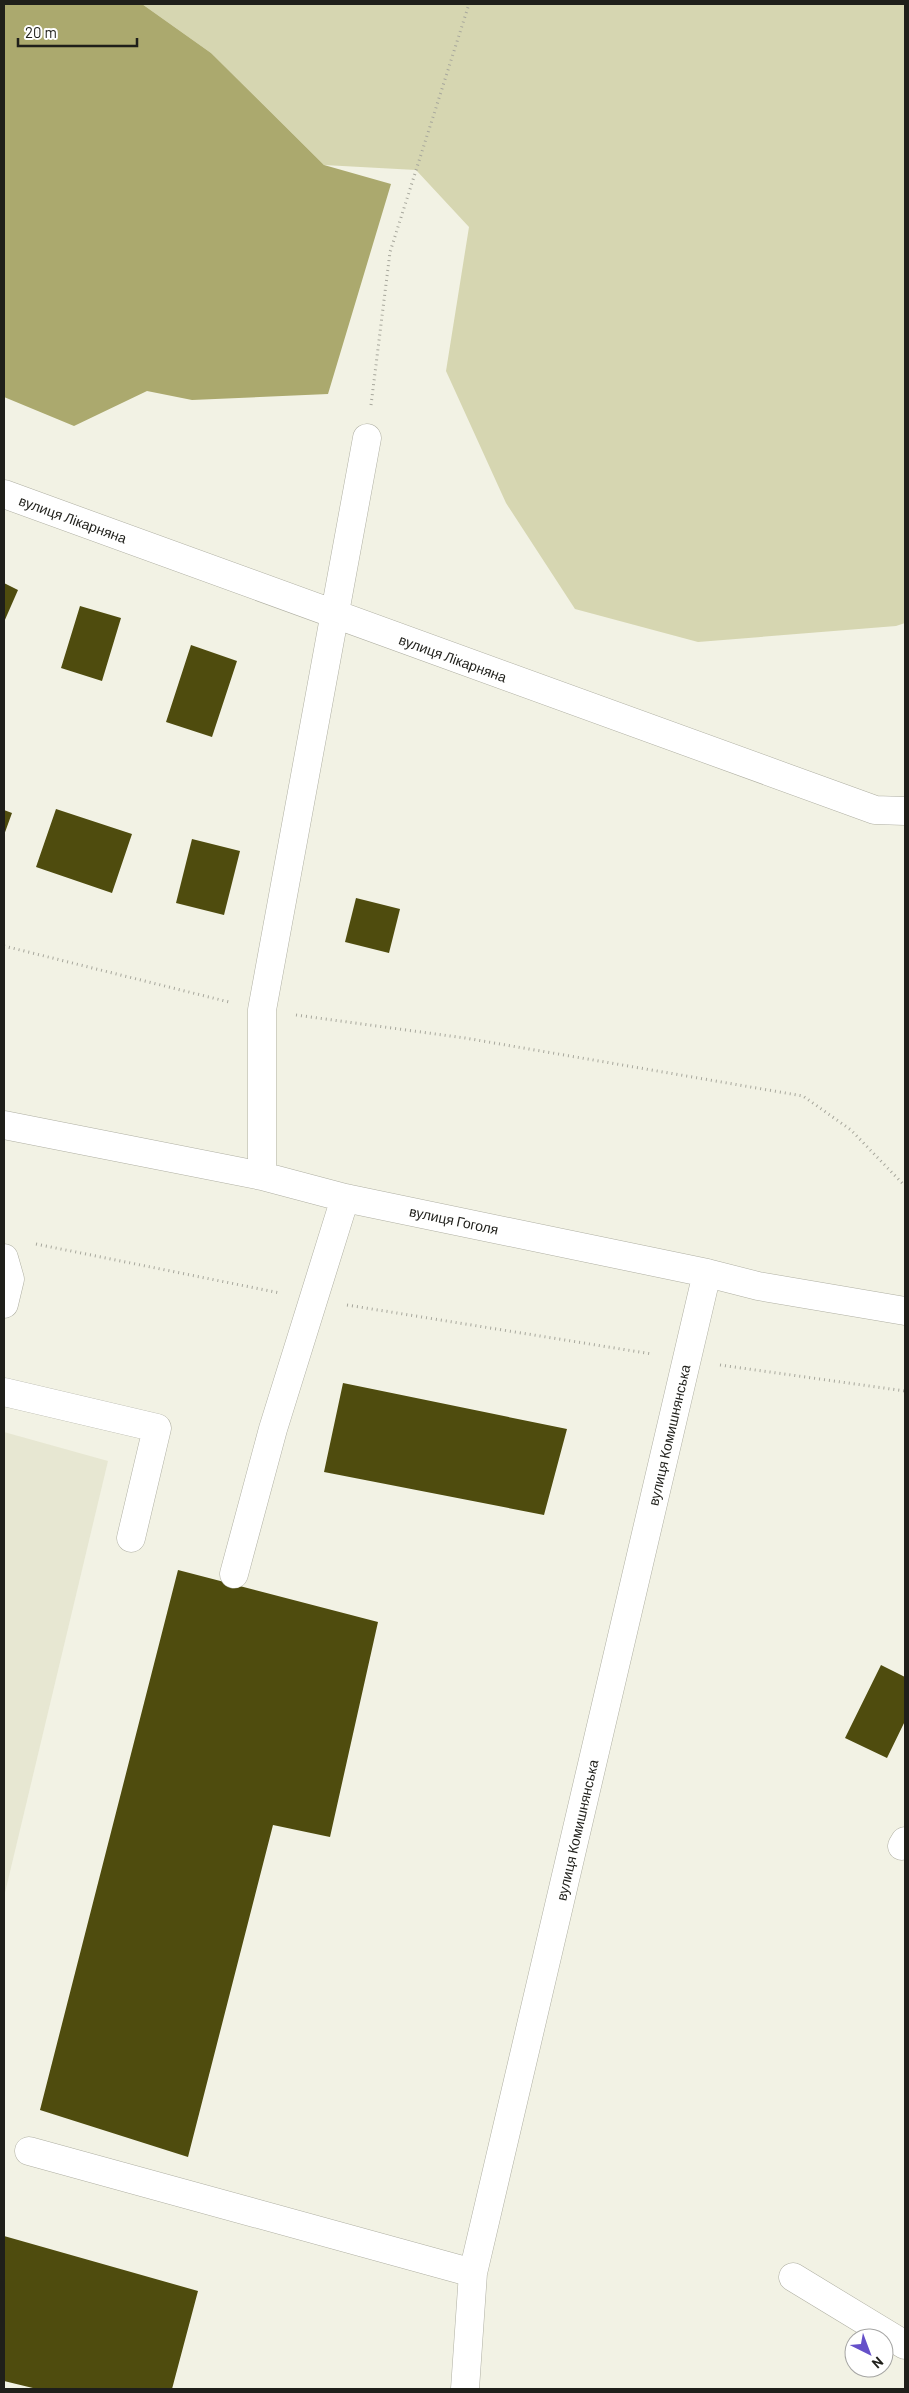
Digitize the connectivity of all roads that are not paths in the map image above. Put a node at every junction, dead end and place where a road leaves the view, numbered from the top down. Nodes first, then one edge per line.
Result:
1 (367, 438) road end
2 (4, 494) edge
3 (335, 615) junction
4 (905, 811) edge
5 (4, 1125) edge
6 (262, 1176) junction
7 (345, 1198) junction
8 (4, 1258) edge
9 (707, 1273) junction
10 (4, 1304) edge
11 (905, 1311) edge
12 (4, 1392) edge
13 (131, 1538) dead end
14 (234, 1574) dead end
15 (28, 2151) dead end
16 (473, 2273) junction
17 (793, 2277) dead end
18 (905, 2345) edge
19 (465, 2389) edge

1 - 3 street
2 - 3 street, вулиця Лікарняна
3 - 4 street, вулиця Лікарняна
3 - 6 street
5 - 6 street, вулиця Гоголя
6 - 7 street, вулиця Гоголя
7 - 9 street, вулиця Гоголя
7 - 14 street
8 - 10 street
9 - 11 street, вулиця Гоголя
9 - 16 street, вулиця Комишнянська
12 - 13 street
15 - 16 street
16 - 19 street, вулиця Комишнянська
17 - 18 street

